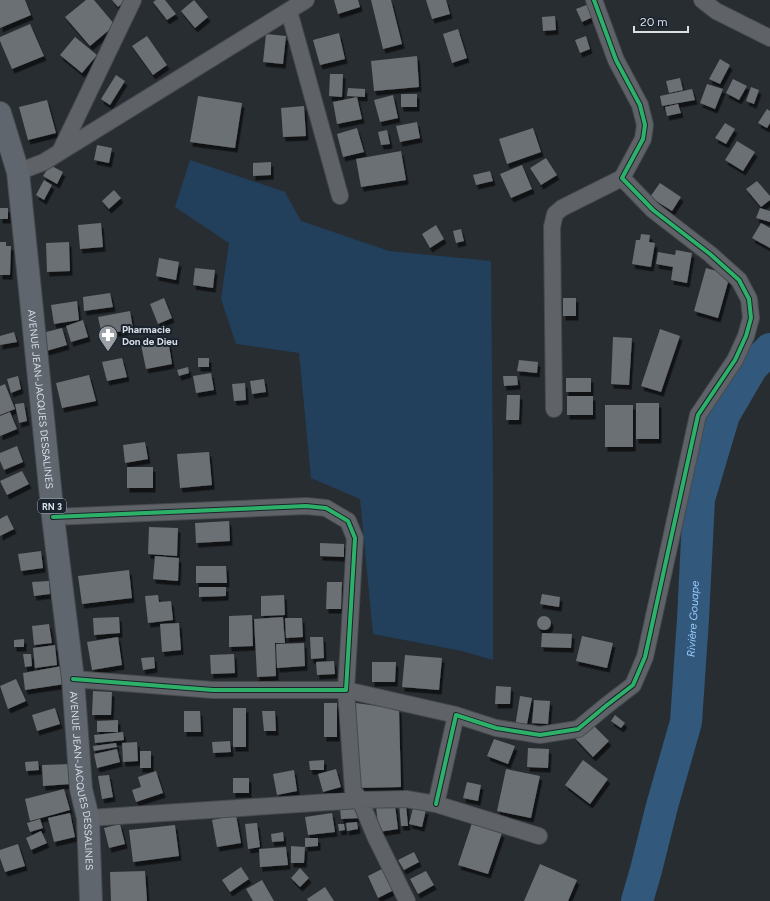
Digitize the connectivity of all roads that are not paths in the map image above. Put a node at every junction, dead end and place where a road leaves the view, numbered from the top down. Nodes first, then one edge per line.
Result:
1 (133, 0) edge
2 (306, 0) edge
3 (594, 0) edge
4 (702, 0) edge
5 (288, 11) junction
6 (770, 38) edge
7 (0, 113) edge
8 (60, 152) junction
9 (18, 172) junction
10 (622, 178) junction
11 (340, 196) dead end
12 (554, 408) dead end
13 (53, 517) junction
14 (73, 679) junction
15 (346, 690) junction
16 (456, 715) junction
17 (360, 800) junction
18 (436, 804) junction
19 (88, 818) junction
20 (539, 836) dead end
21 (91, 901) edge
22 (407, 901) edge

1 - 8 street
2 - 5 street
3 - 10 street
4 - 6 street
5 - 8 street
5 - 11 street
7 - 9 main road, AVENUE JEAN-JACQUES DESSALINES / RN 3
8 - 9 street
9 - 13 main road, AVENUE JEAN-JACQUES DESSALINES / RN 3
10 - 12 street
10 - 16 street
13 - 14 main road, AVENUE JEAN-JACQUES DESSALINES / RN 3
13 - 15 street
14 - 15 street
14 - 19 main road, AVENUE JEAN-JACQUES DESSALINES / RN 3
15 - 16 street
15 - 17 street
16 - 18 street
17 - 18 street
17 - 19 street
17 - 22 street
18 - 20 street
19 - 21 main road, AVENUE JEAN-JACQUES DESSALINES / RN 3

